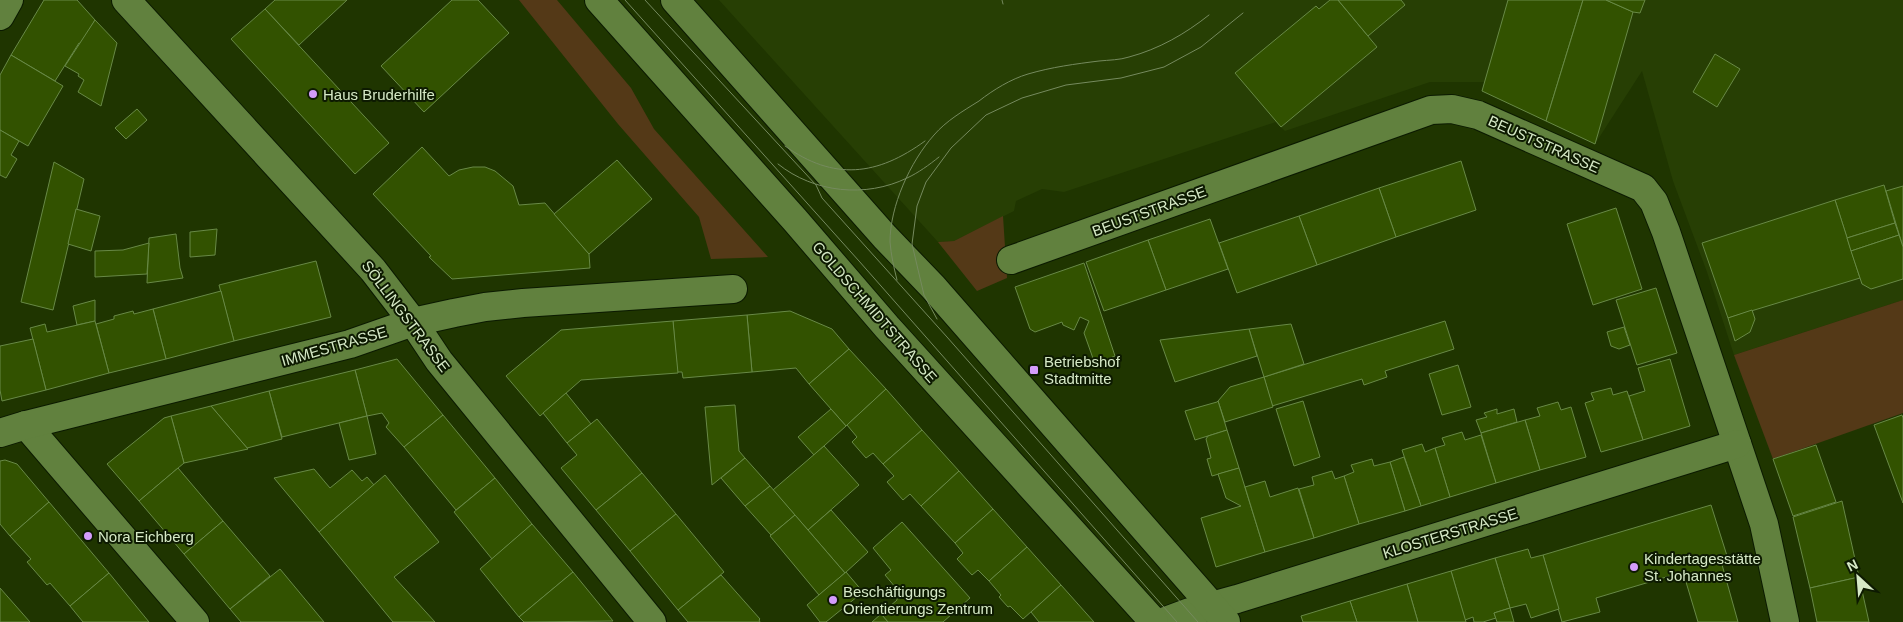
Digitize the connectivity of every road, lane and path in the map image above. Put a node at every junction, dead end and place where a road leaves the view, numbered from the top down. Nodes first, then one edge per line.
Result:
1 (9, 0) edge
2 (126, 0) edge
3 (599, 0) edge
4 (675, 0) edge
5 (0, 16) edge
6 (1011, 260) dead end
7 (733, 289) dead end
8 (413, 322) junction
9 (26, 425) junction
10 (0, 433) edge
11 (1737, 444) junction
12 (1220, 614) edge
13 (195, 622) edge
14 (652, 622) edge
15 (1154, 622) edge
16 (1164, 622) edge
17 (1785, 622) edge

1 - 5 street
2 - 8 street, SÖLLINGSTRASSE
3 - 15 street, GOLDSCHMIDTSTRASSE
4 - 12 street
6 - 11 street, BEUSTSTRASSE
7 - 8 street, IMMESTRASSE
8 - 9 street, IMMESTRASSE
8 - 14 street, SÖLLINGSTRASSE
9 - 10 street, IMMESTRASSE
9 - 13 street
11 - 12 street, KLOSTERSTRASSE
11 - 17 street, BEUSTSTRASSE
12 - 16 street, KLOSTERSTRASSE

